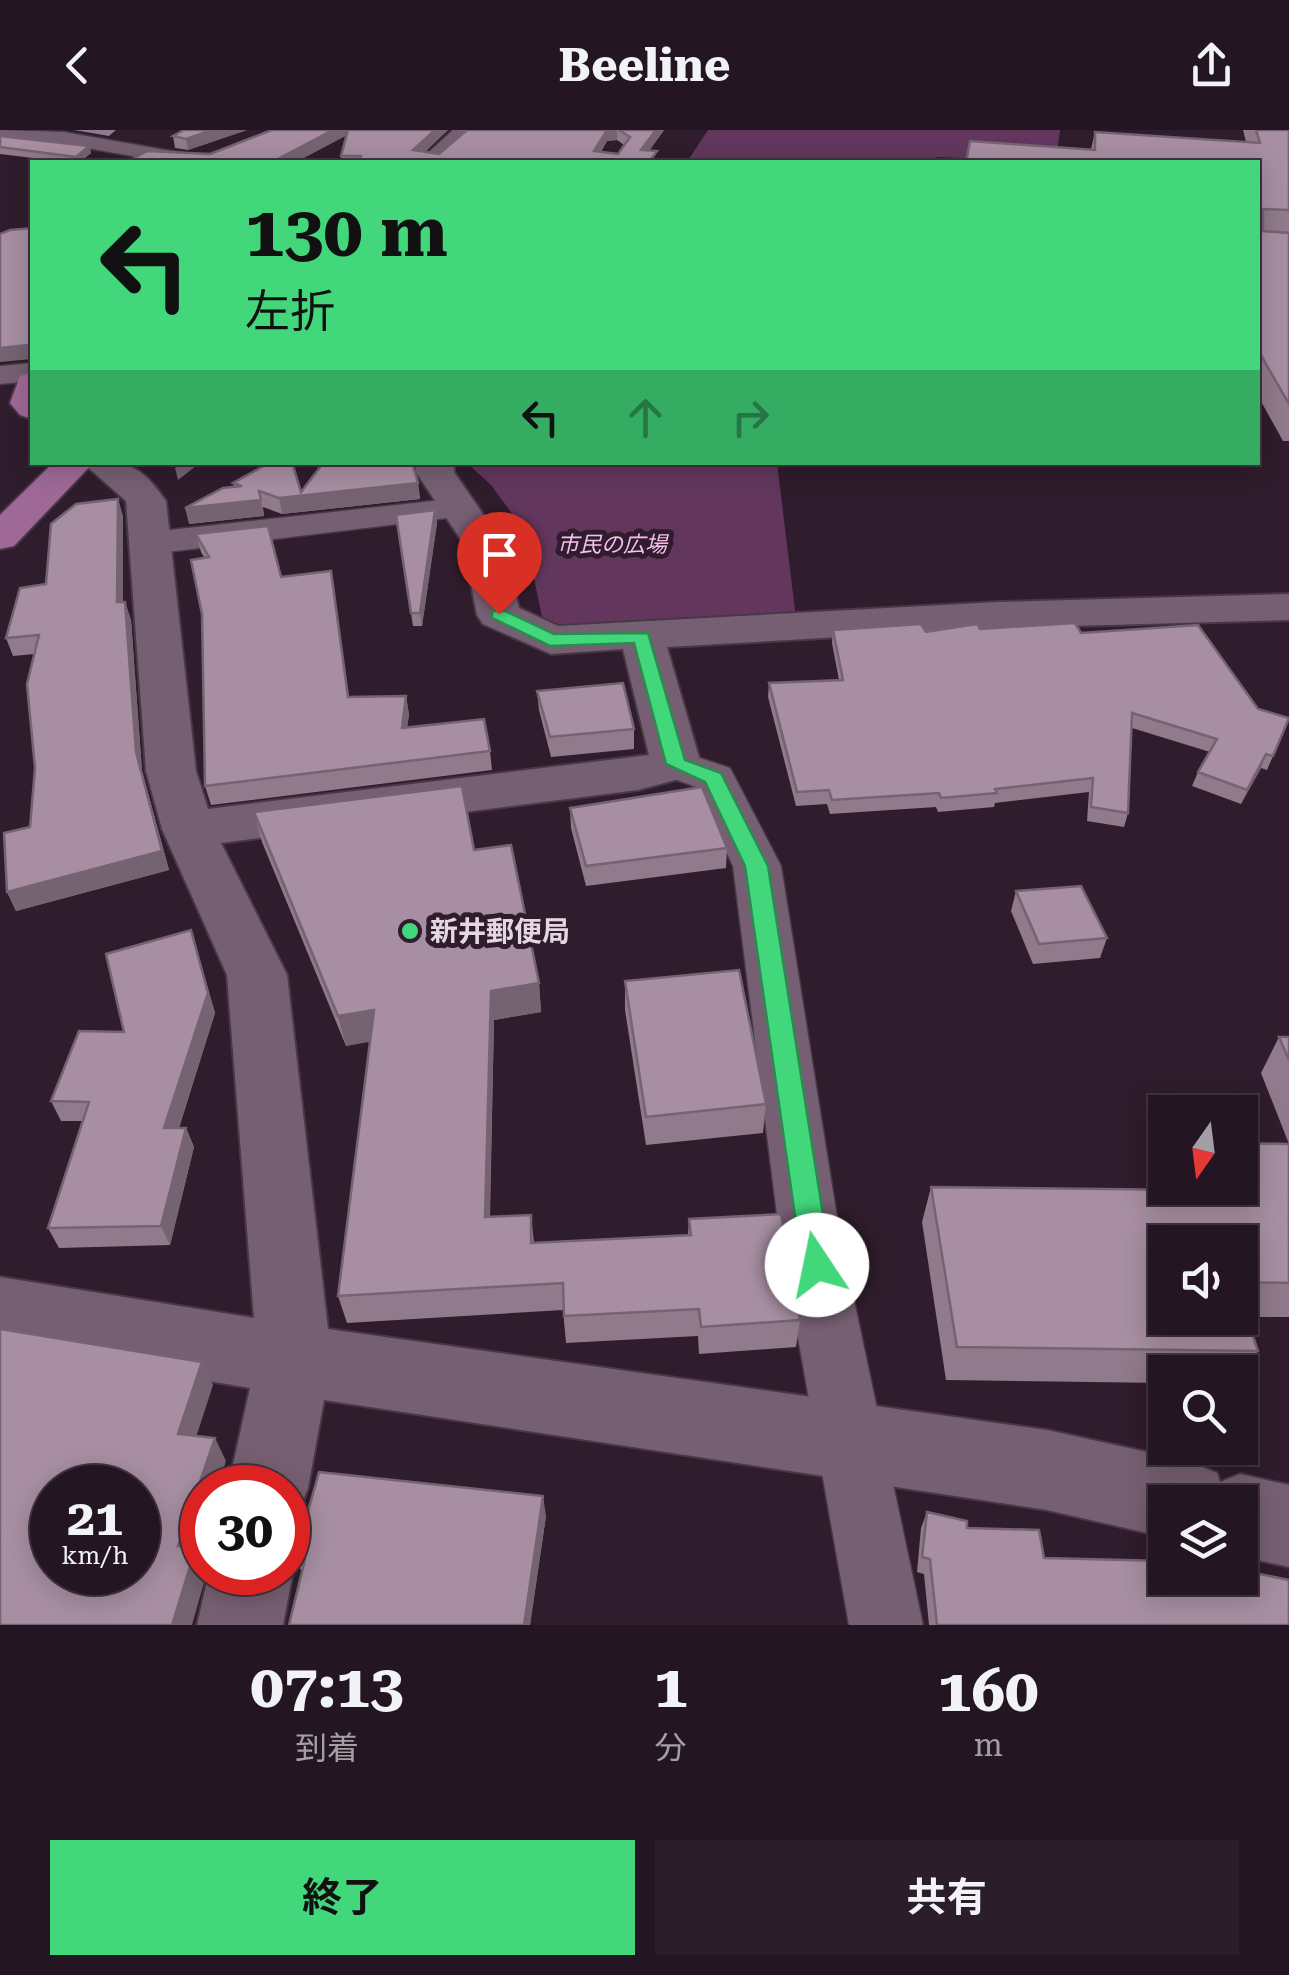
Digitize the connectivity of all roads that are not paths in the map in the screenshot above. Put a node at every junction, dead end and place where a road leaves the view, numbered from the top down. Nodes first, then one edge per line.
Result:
1 (465, 130) edge
2 (0, 133) edge
3 (198, 159) edge
4 (430, 160) edge
5 (30, 372) edge
6 (0, 375) edge
7 (73, 465) edge
8 (105, 465) edge
9 (435, 465) edge
10 (460, 508) junction
11 (148, 522) junction
12 (0, 537) edge
13 (1289, 607) edge
14 (642, 637) junction
15 (676, 764) junction
16 (188, 828) junction
17 (0, 1311) edge
18 (294, 1360) junction
19 (853, 1441) junction
20 (273, 1465) edge
21 (1148, 1493) edge
22 (1258, 1518) edge
23 (1289, 1526) edge
24 (246, 1595) edge
25 (240, 1625) edge
26 (886, 1625) edge

1 - 4 street
2 - 3 street
5 - 6 street
7 - 12 main road
8 - 11 street
9 - 10 street
10 - 11 street
10 - 14 street
11 - 16 street
13 - 14 street
14 - 15 street
15 - 16 street
15 - 19 street
16 - 18 street
17 - 18 street
18 - 19 street
18 - 20 street
19 - 21 street
19 - 26 street
22 - 23 street
24 - 25 street

